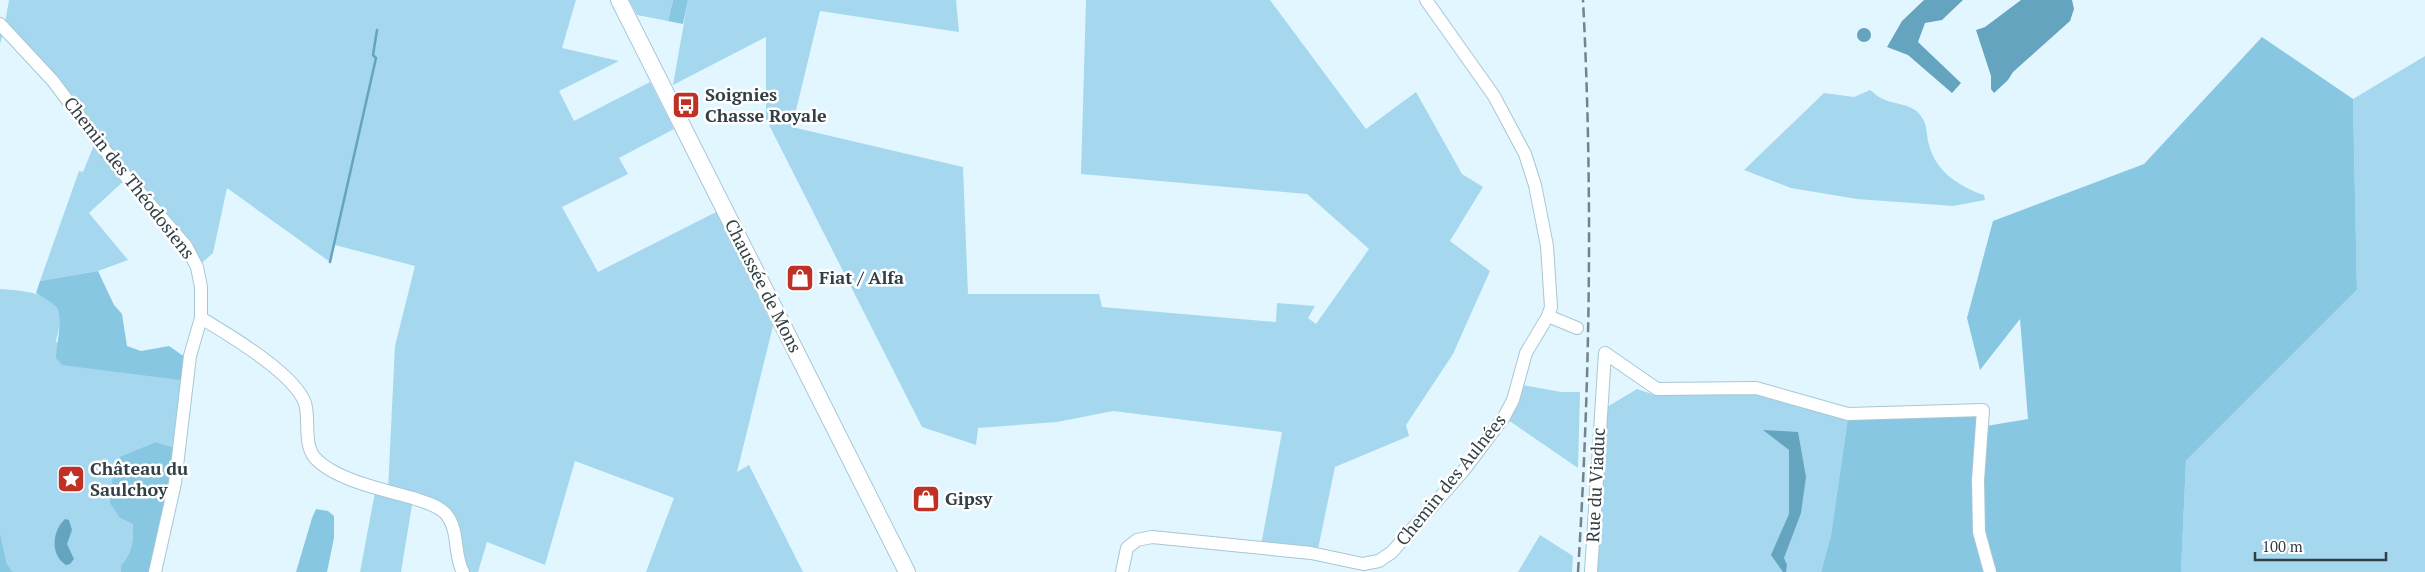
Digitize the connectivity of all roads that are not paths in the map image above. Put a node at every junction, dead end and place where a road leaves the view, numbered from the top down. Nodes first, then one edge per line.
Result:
1 (619, 0) edge
2 (1426, 0) edge
3 (0, 24) edge
4 (1548, 316) junction
5 (201, 318) junction
6 (1577, 328) dead end
7 (1372, 567) edge
8 (155, 572) edge
9 (463, 572) edge
10 (907, 572) edge
11 (1122, 572) edge
12 (1591, 572) edge
13 (1990, 572) edge

1 - 10 main road, Chaussée de Mons
2 - 4 street, Chemin des Aulnées
3 - 5 street, Chemin des Théodosiens
4 - 6 street
4 - 7 street, Chemin des Aulnées
5 - 8 street, Chemin des Théodosiens
5 - 9 street
7 - 11 street, Chemin des Aulnées
12 - 13 street, Rue du Viaduc

